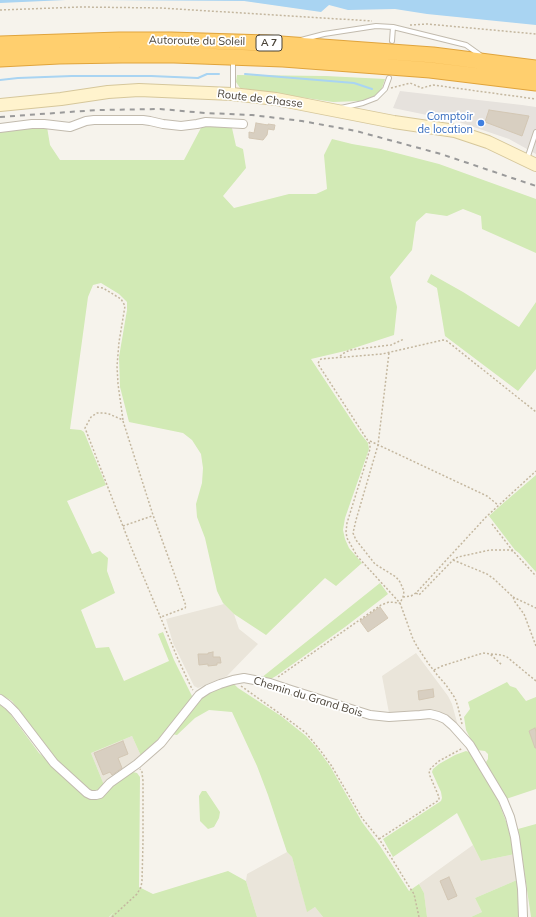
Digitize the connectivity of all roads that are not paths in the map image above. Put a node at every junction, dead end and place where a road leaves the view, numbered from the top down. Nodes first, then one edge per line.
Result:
1 (393, 27) junction
2 (392, 41) dead end
3 (0, 44) edge
4 (284, 44) junction
5 (233, 57) junction
6 (0, 59) edge
7 (488, 61) junction
8 (536, 68) edge
9 (389, 78) dead end
10 (536, 83) edge
11 (232, 94) junction
12 (0, 105) edge
13 (333, 110) junction
14 (243, 124) dead end
15 (0, 128) edge
16 (536, 132) edge
17 (531, 163) edge
18 (0, 699) edge
19 (523, 917) edge

1 - 2 lane
1 - 4 lane
1 - 7 lane
3 - 4 highway, Autoroute du Soleil / A 7
4 - 7 highway, Autoroute du Soleil / A 7
5 - 6 highway, Autoroute du Soleil / A 7
5 - 10 highway, Autoroute du Soleil / A 7
5 - 11 lane
7 - 8 highway, Autoroute du Soleil / A 7
9 - 13 lane
11 - 12 main road, Route de Chasse
11 - 13 main road, Route de Chasse
13 - 17 main road, Route de Chasse
14 - 15 street
16 - 17 lane
18 - 19 street, Chemin du Grand Bois

